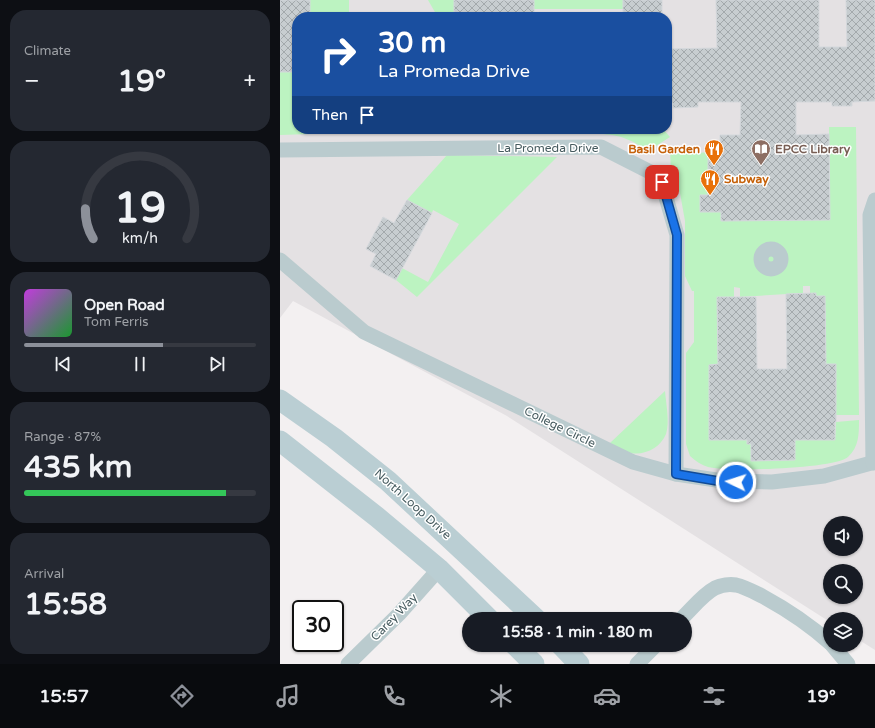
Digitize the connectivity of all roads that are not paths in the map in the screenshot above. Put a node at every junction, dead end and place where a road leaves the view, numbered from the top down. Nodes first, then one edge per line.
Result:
1 (321, 149) junction
2 (280, 150) edge
3 (280, 158) edge
4 (875, 200) edge
5 (280, 260) edge
6 (280, 400) edge
7 (280, 441) edge
8 (874, 462) edge
9 (676, 474) junction
10 (438, 569) junction
11 (482, 612) edge
12 (528, 612) edge
13 (688, 612) edge
14 (823, 637) edge
15 (522, 652) edge
16 (568, 652) edge
17 (649, 652) edge
18 (838, 652) edge
19 (348, 664) edge
20 (534, 664) edge
21 (579, 664) edge
22 (637, 664) edge
23 (848, 664) edge

1 - 2 street
1 - 3 street
1 - 9 street, La Promeda Drive
4 - 8 street
5 - 9 street, College Circle
6 - 12 main road, North Loop Drive
7 - 10 main road
8 - 9 street, College Circle
10 - 11 main road
10 - 19 street, Carey Way
13 - 14 street
15 - 20 main road
16 - 21 main road
17 - 22 street
18 - 23 street

